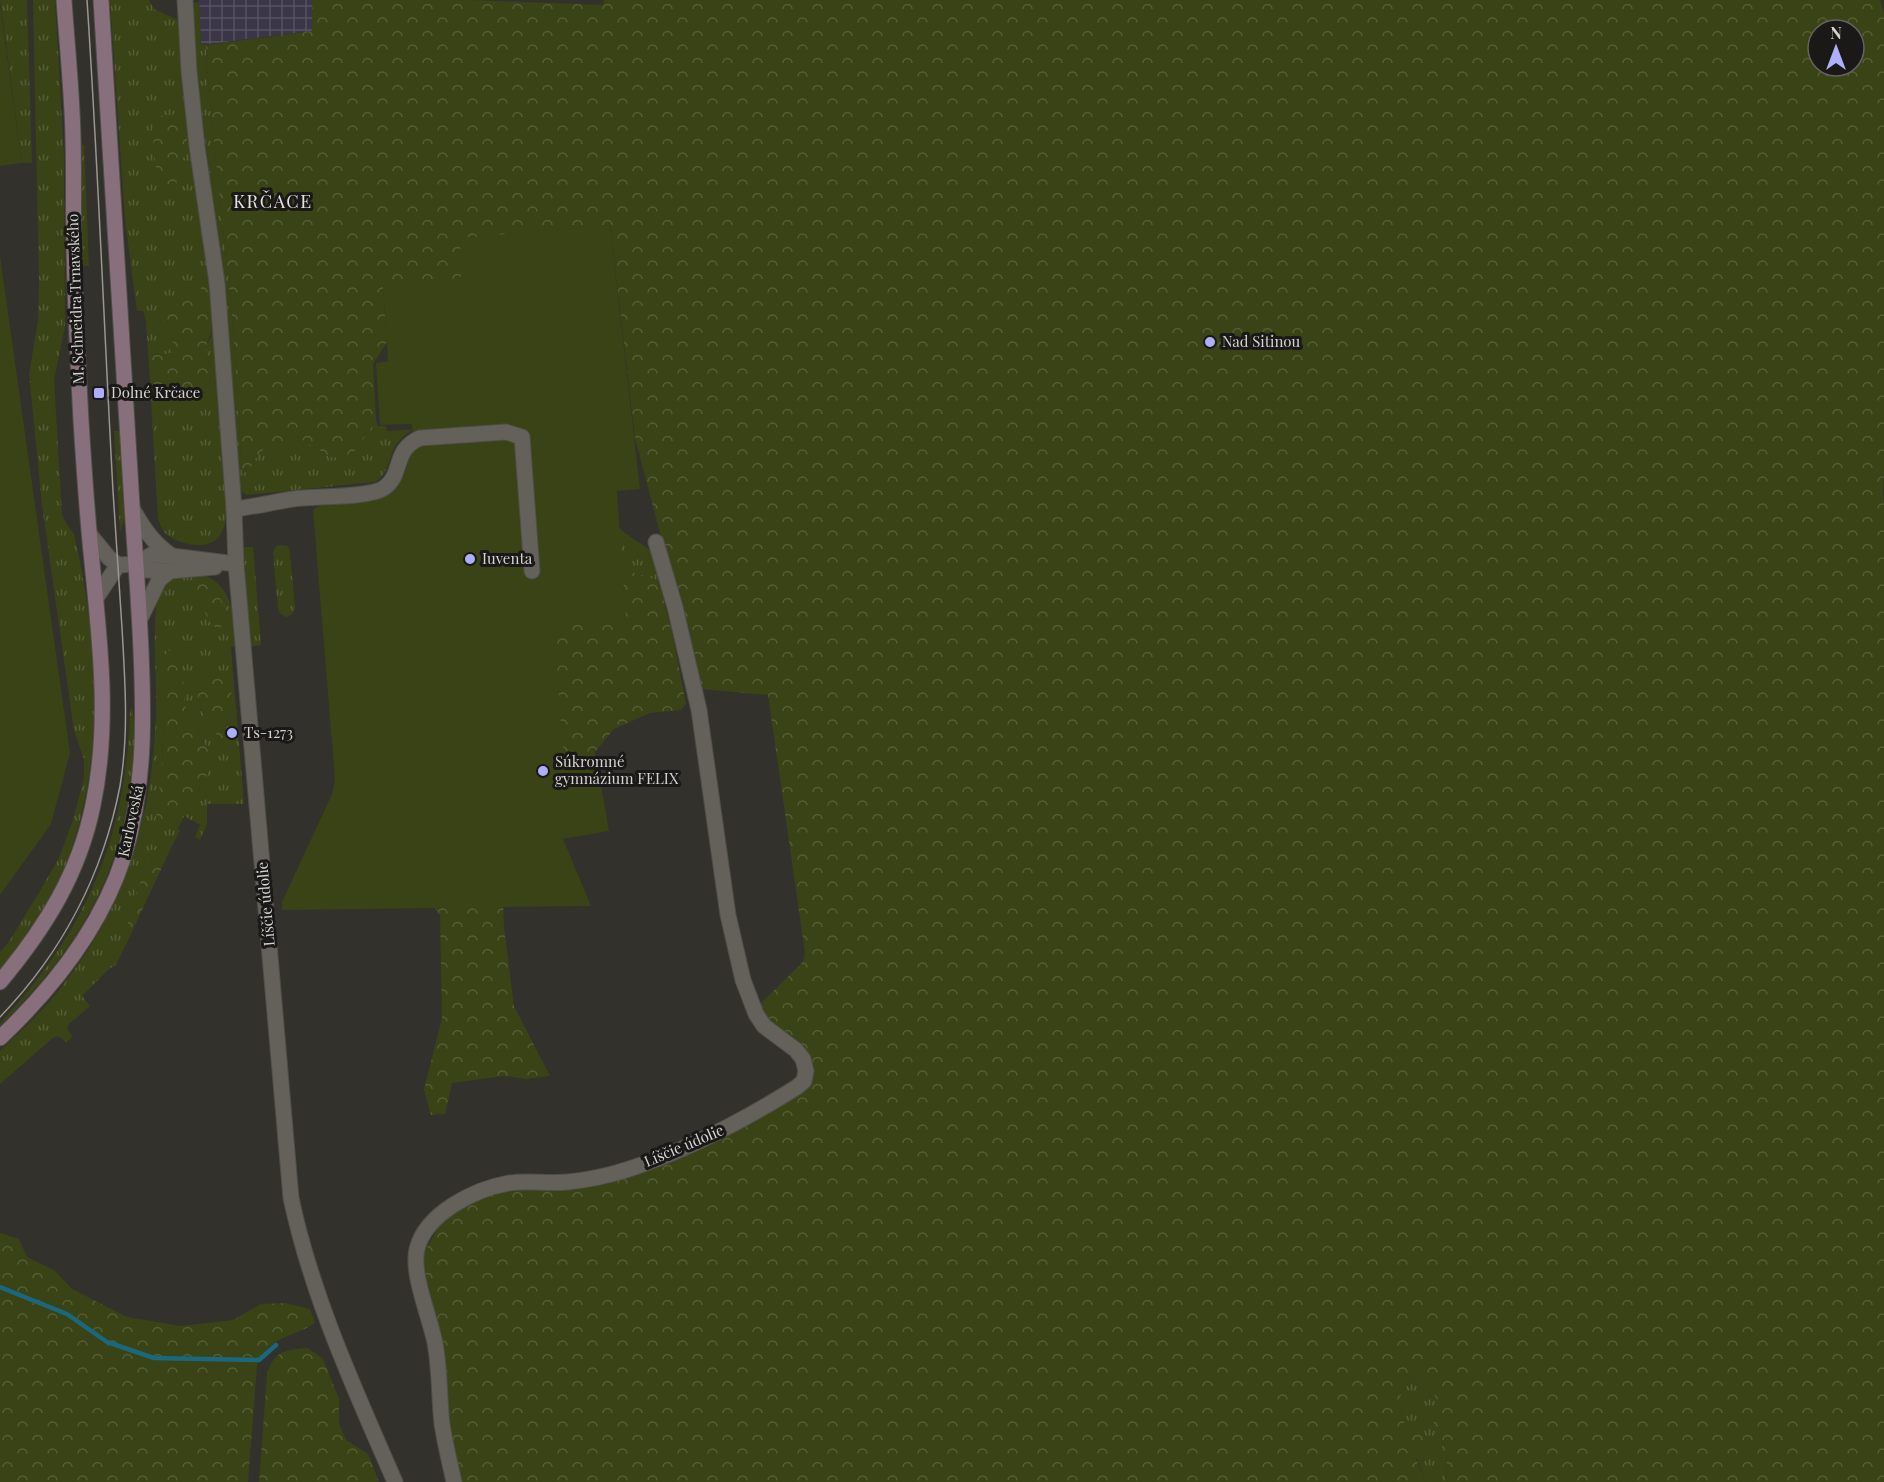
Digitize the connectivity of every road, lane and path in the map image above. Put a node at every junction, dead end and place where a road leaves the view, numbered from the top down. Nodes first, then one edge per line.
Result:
1 (64, 0) edge
2 (101, 0) edge
3 (185, 0) edge
4 (234, 508) junction
5 (133, 510) junction
6 (90, 535) junction
7 (656, 542) dead end
8 (171, 563) junction
9 (136, 564) junction
10 (236, 564) junction
11 (118, 565) junction
12 (531, 571) dead end
13 (96, 598) junction
14 (140, 619) junction
15 (0, 982) edge
16 (0, 1038) edge
17 (396, 1482) edge
18 (454, 1482) edge

1 - 6 main road, M. Schneidra Trnavského
2 - 5 main road
3 - 4 street, Líščie údolie
4 - 10 street, Líščie údolie
4 - 12 street
5 - 8 street
5 - 9 main road
6 - 11 street
6 - 13 main road, M. Schneidra Trnavského
7 - 18 street, Líščie údolie
8 - 9 street
8 - 10 street
8 - 14 street
9 - 11 street
9 - 14 main road, Karloveská
10 - 17 street, Líščie údolie
11 - 13 street
13 - 15 main road
14 - 16 main road, Karloveská

